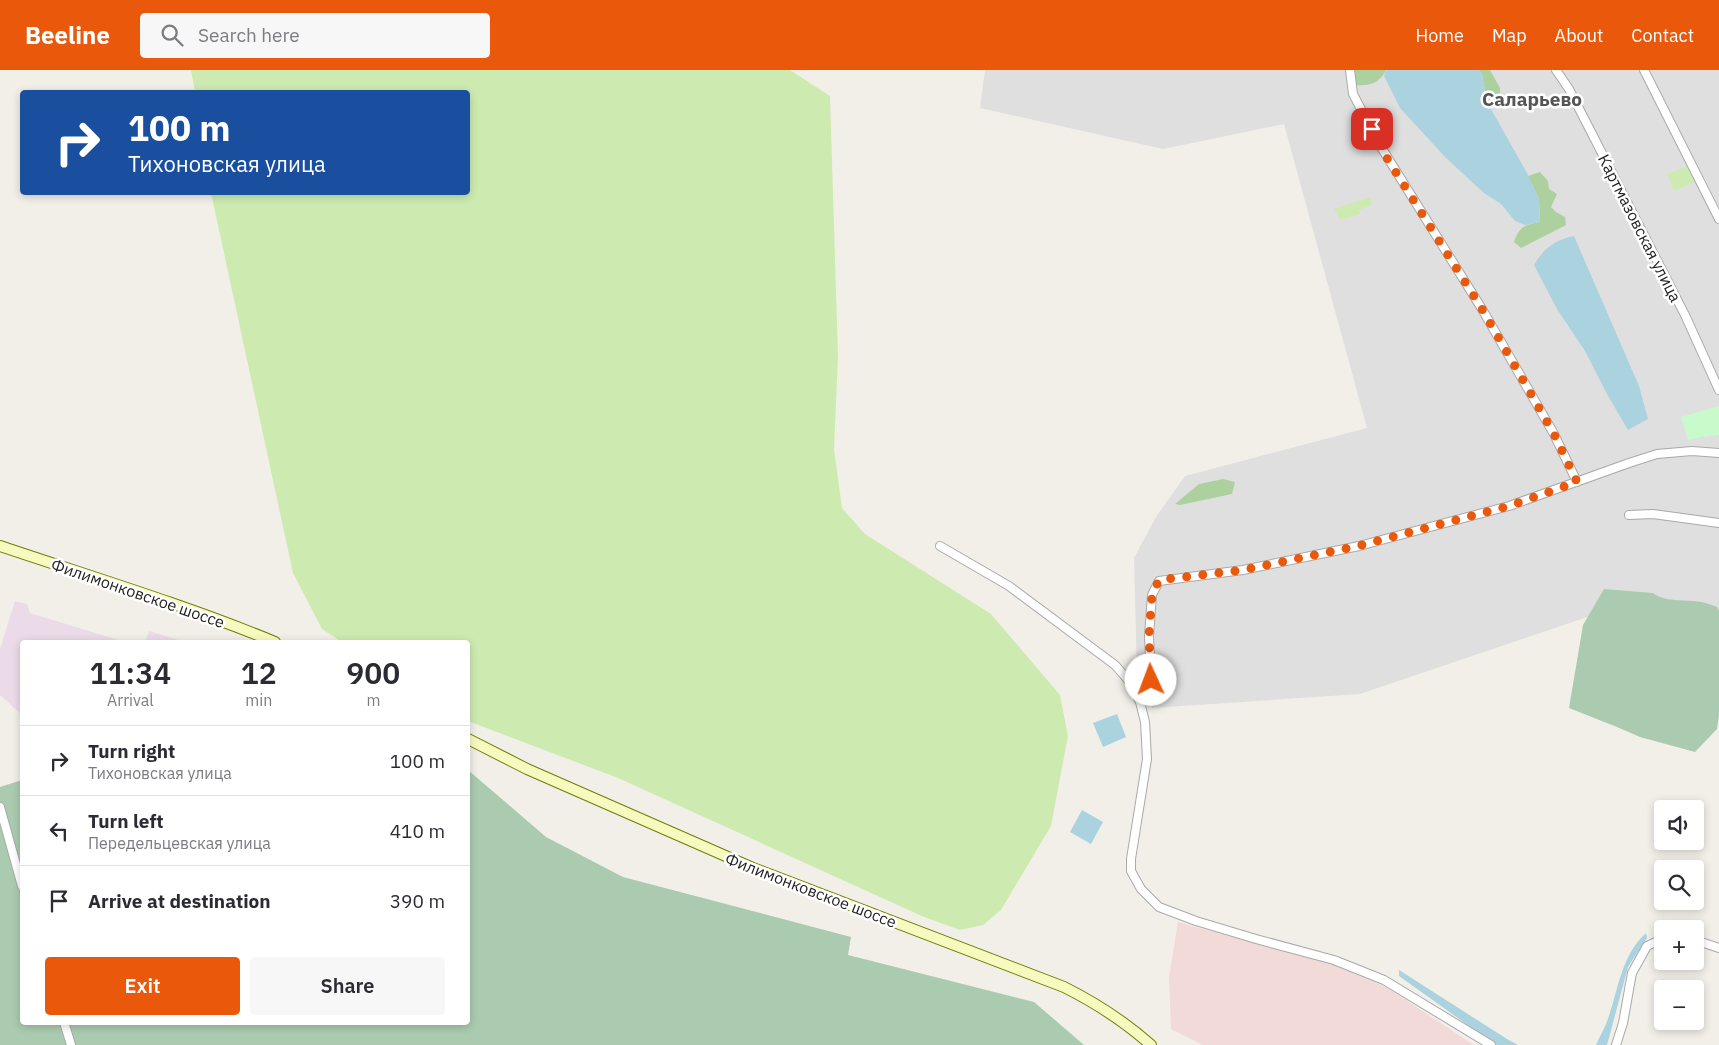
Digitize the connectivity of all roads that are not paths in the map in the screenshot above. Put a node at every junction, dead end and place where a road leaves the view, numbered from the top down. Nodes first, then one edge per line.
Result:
1 (1350, 70) edge
2 (1556, 70) edge
3 (1644, 70) edge
4 (1719, 219) edge
5 (1719, 390) edge
6 (1719, 453) edge
7 (1577, 482) junction
8 (1629, 515) dead end
9 (1719, 523) edge
10 (0, 546) edge
11 (940, 546) dead end
12 (270, 640) edge
13 (1151, 680) dead end
14 (470, 740) edge
15 (0, 807) edge
16 (20, 879) edge
17 (1654, 943) edge
18 (1704, 943) edge
19 (1719, 948) edge
20 (65, 1025) edge
21 (71, 1045) edge
22 (1151, 1045) edge
23 (1491, 1045) edge
24 (1616, 1045) edge

1 - 7 street
2 - 5 street, Картмазовская улица
3 - 4 street
6 - 7 street
7 - 13 street
8 - 9 street
10 - 12 main road, Филимонковское шоссе
11 - 23 street
14 - 22 main road, Филимонковское шоссе
15 - 16 street
17 - 24 street
18 - 19 street
20 - 21 street

